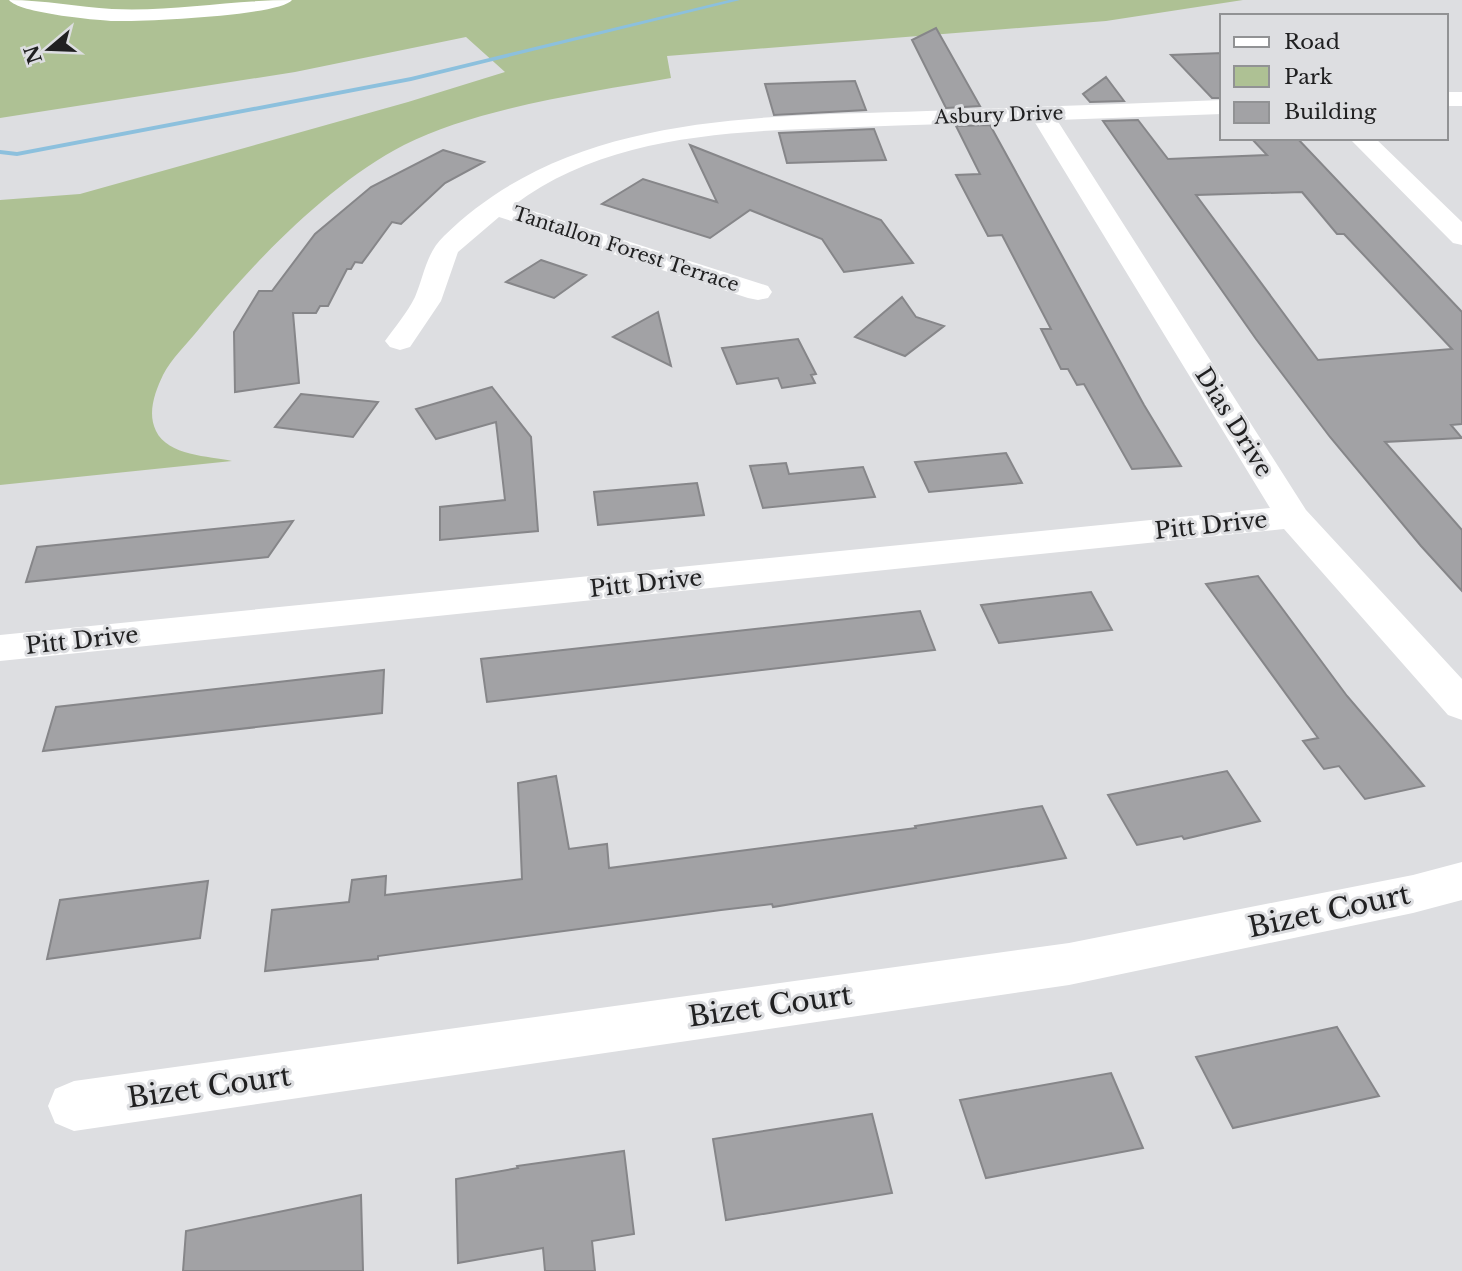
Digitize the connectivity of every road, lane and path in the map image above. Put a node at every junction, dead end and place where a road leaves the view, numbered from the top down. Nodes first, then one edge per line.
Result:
1 (19, 0) edge
2 (282, 0) edge
3 (1220, 107) edge
4 (1041, 113) junction
5 (1364, 140) edge
6 (494, 207) junction
7 (1462, 237) edge
8 (758, 292) dead end
9 (400, 341) dead end
10 (1293, 517) junction
11 (0, 648) edge
12 (1462, 705) edge
13 (1462, 881) edge
14 (74, 1106) dead end

1 - 2 street
3 - 4 street, Asbury Drive
4 - 6 street, Asbury Drive
4 - 10 street, Dias Drive
5 - 7 street
6 - 8 street, Tantallon Forest Terrace
6 - 9 street, Asbury Drive
10 - 11 street, Pitt Drive
10 - 12 street, Dias Drive
13 - 14 street, Bizet Court

